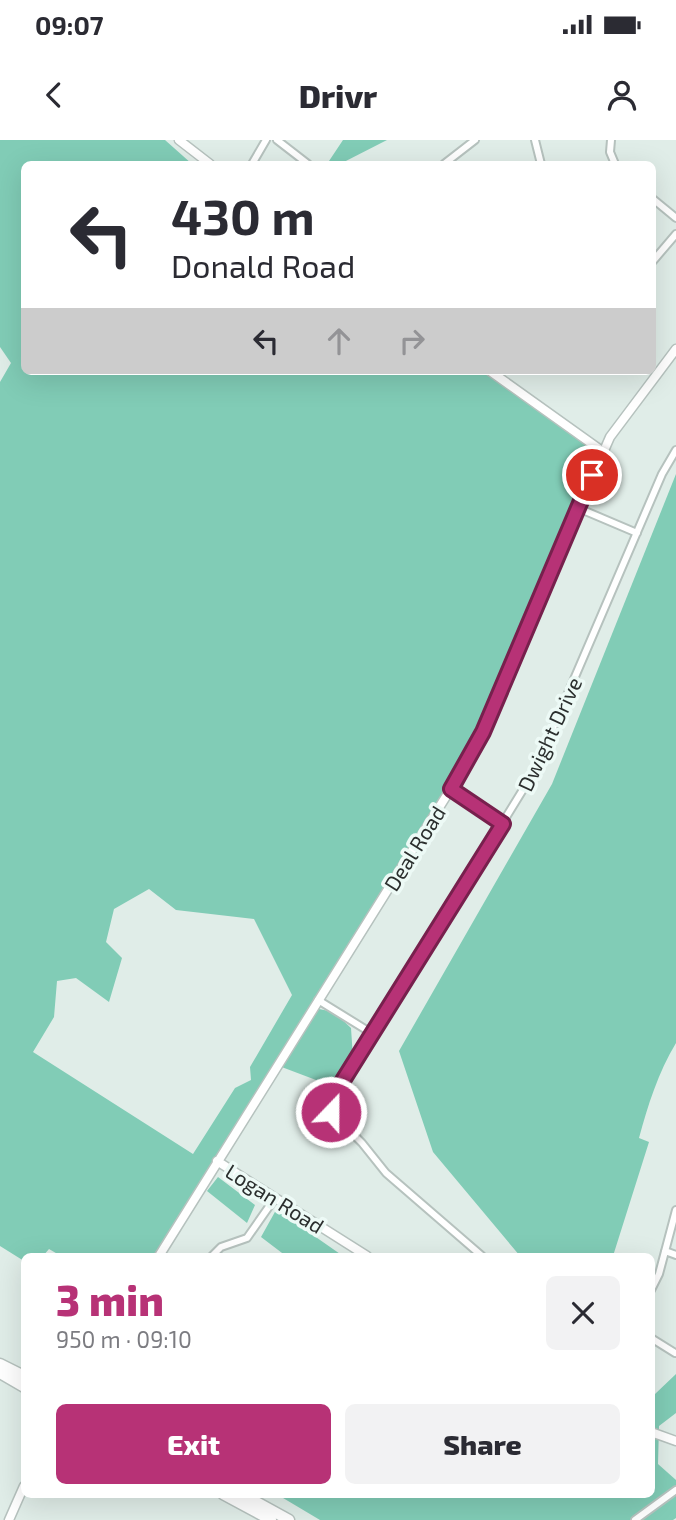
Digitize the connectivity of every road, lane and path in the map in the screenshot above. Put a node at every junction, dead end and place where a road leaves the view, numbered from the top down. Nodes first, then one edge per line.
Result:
1 (179, 140) edge
2 (266, 140) edge
3 (277, 140) edge
4 (475, 140) edge
5 (535, 140) edge
6 (611, 140) edge
7 (206, 161) edge
8 (255, 161) edge
9 (304, 161) edge
10 (448, 161) edge
11 (540, 161) edge
12 (614, 161) edge
13 (656, 201) edge
14 (676, 218) edge
15 (676, 234) edge
16 (656, 257) edge
17 (676, 349) edge
18 (656, 374) edge
19 (495, 375) edge
20 (655, 375) edge
21 (676, 450) edge
22 (603, 451) junction
23 (578, 508) junction
24 (637, 533) junction
25 (451, 789) junction
26 (503, 824) junction
27 (318, 1000) junction
28 (373, 1034) junction
29 (218, 1161) junction
30 (275, 1198) junction
31 (676, 1210) edge
32 (665, 1251) junction
33 (161, 1253) edge
34 (215, 1253) edge
35 (362, 1253) edge
36 (479, 1253) edge
37 (676, 1255) edge
38 (655, 1279) edge
39 (655, 1340) edge
40 (675, 1353) edge
41 (0, 1364) edge
42 (0, 1373) edge
43 (21, 1374) edge
44 (21, 1385) edge
45 (655, 1433) edge
46 (676, 1441) edge
47 (676, 1490) edge
48 (21, 1493) edge
49 (230, 1498) edge
50 (249, 1498) edge
51 (9, 1520) edge
52 (271, 1520) edge
53 (289, 1520) edge
54 (635, 1520) edge

1 - 7 street
2 - 8 street
3 - 9 street
4 - 10 street
5 - 11 street
6 - 12 street
13 - 14 street
15 - 16 street
17 - 18 street, Deal Road
19 - 22 street
20 - 22 street, Deal Road
21 - 24 street, Dwight Drive
22 - 23 street, Deal Road
23 - 24 street
23 - 25 street, Deal Road
24 - 26 street, Dwight Drive
25 - 26 street
25 - 27 street, Deal Road
26 - 28 street, Dwight Drive
27 - 28 street
27 - 29 street, Deal Road
28 - 36 street, Dwight Drive
29 - 30 street, Logan Road
29 - 33 street, Deal Road
30 - 34 street
30 - 35 street, Logan Road
31 - 32 street
32 - 37 street
32 - 38 street
39 - 40 street
41 - 43 main road
42 - 44 main road
45 - 46 street
47 - 54 street
48 - 51 street
49 - 52 main road
50 - 53 main road

